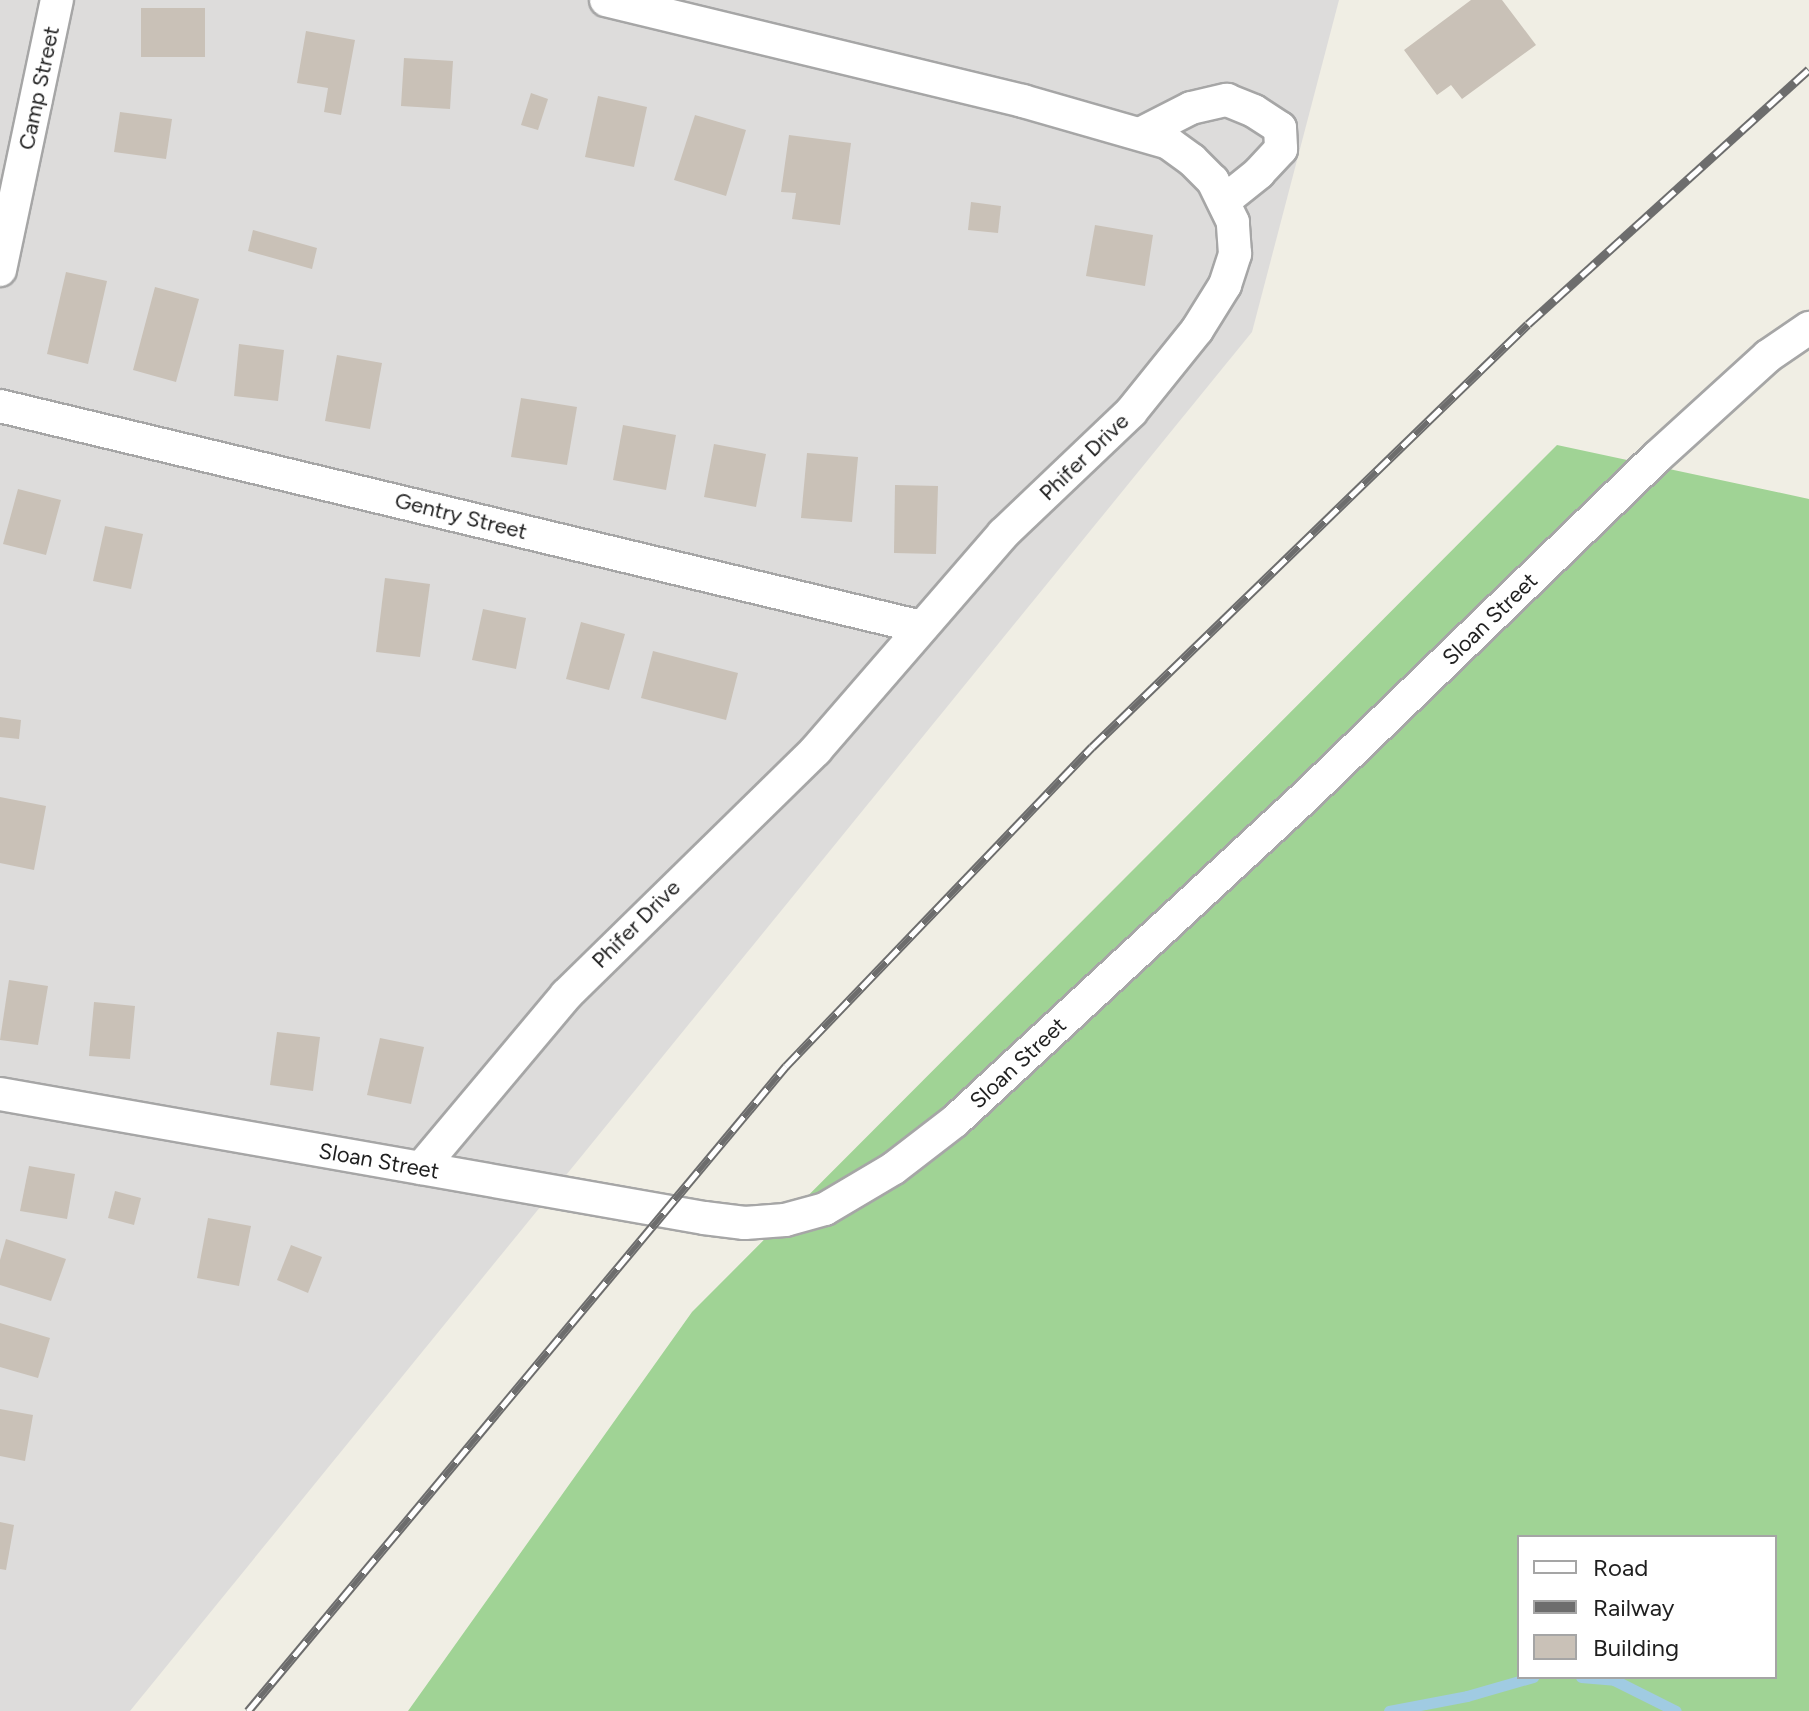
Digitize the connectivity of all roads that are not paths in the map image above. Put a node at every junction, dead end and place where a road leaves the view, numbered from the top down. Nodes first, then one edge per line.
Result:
1 (57, 0) edge
2 (606, 0) edge
3 (1142, 133) junction
4 (1224, 201) junction
5 (0, 270) edge
6 (1809, 328) edge
7 (0, 406) edge
8 (921, 627) junction
9 (0, 1094) edge
10 (421, 1168) junction

1 - 5 street, Camp Street
2 - 3 street, Phifer Drive
3 - 4 street, Phifer Drive
3 - 4 street
4 - 8 street, Phifer Drive
6 - 10 street, Sloan Street
7 - 8 street, Gentry Street
8 - 10 street, Phifer Drive
9 - 10 street, Sloan Street

